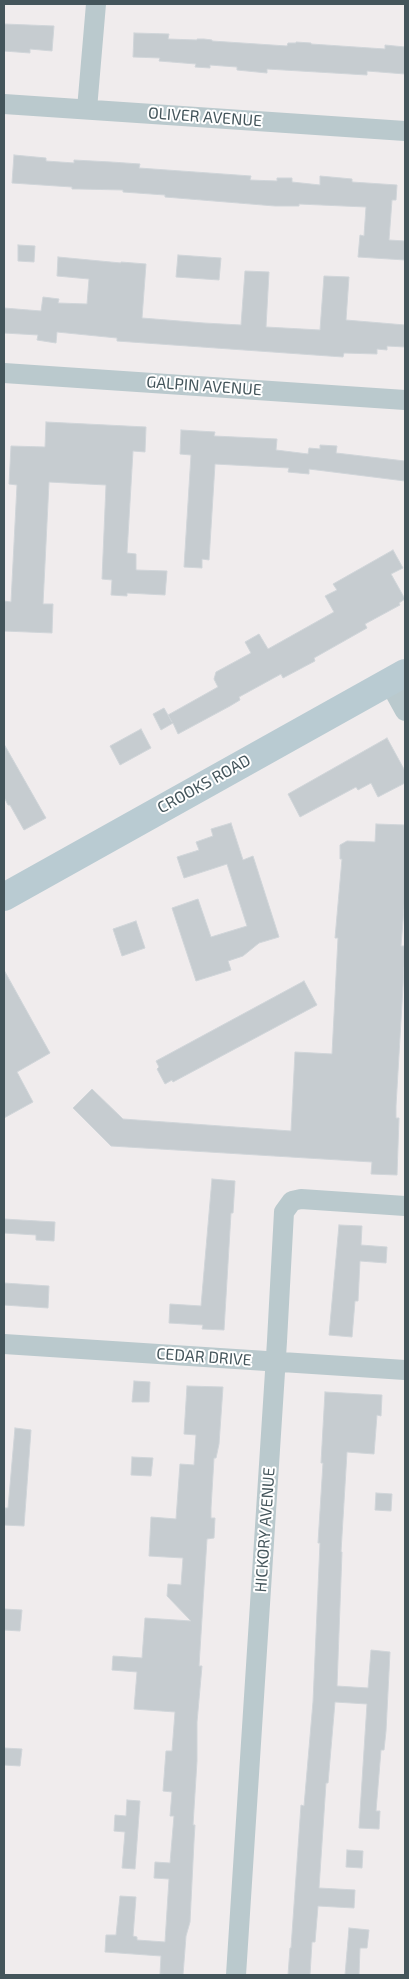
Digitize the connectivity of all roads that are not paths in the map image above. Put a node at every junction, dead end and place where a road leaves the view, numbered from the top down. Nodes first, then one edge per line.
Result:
1 (96, 4) edge
2 (4, 104) edge
3 (87, 109) junction
4 (405, 131) edge
5 (4, 373) edge
6 (405, 400) edge
7 (397, 678) edge
8 (405, 711) edge
9 (4, 897) edge
10 (405, 1206) edge
11 (4, 1344) edge
12 (276, 1362) junction
13 (405, 1370) edge
14 (236, 1975) edge

1 - 3 street
2 - 3 street, OLIVER AVENUE
3 - 4 street, OLIVER AVENUE
5 - 6 street, GALPIN AVENUE
7 - 8 street
7 - 9 main road, CROOKS ROAD
10 - 12 street, HICKORY AVENUE
11 - 12 street, CEDAR DRIVE
12 - 13 street, CEDAR DRIVE
12 - 14 street, HICKORY AVENUE

